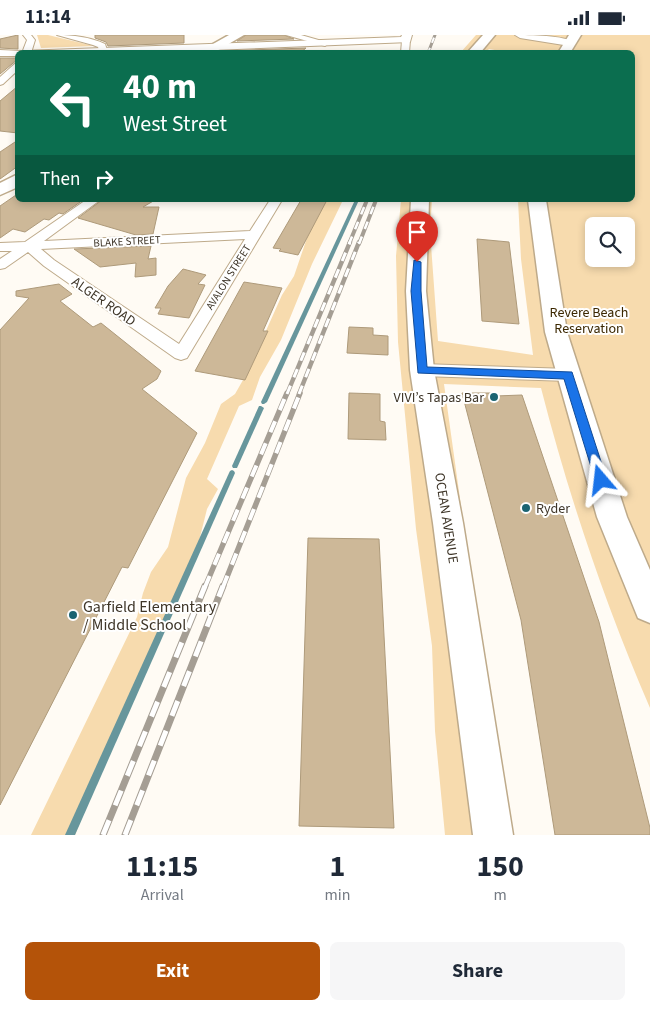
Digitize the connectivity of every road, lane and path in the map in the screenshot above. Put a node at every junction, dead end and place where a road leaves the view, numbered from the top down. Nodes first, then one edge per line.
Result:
1 (27, 35) edge
2 (61, 35) edge
3 (238, 35) edge
4 (290, 35) edge
5 (489, 35) edge
6 (520, 35) edge
7 (406, 37) edge
8 (325, 43) junction
9 (570, 44) edge
10 (215, 46) junction
11 (27, 50) edge
12 (103, 50) edge
13 (155, 50) edge
14 (208, 50) edge
15 (405, 50) edge
16 (476, 50) edge
17 (0, 53) edge
18 (15, 53) edge
19 (15, 67) edge
20 (0, 82) edge
21 (15, 181) edge
22 (0, 190) edge
23 (91, 202) edge
24 (275, 202) edge
25 (420, 202) edge
26 (537, 202) edge
27 (254, 235) junction
28 (29, 246) junction
29 (0, 247) edge
30 (0, 265) edge
31 (181, 354) joint
32 (422, 370) junction
33 (568, 375) junction
34 (650, 607) edge
35 (493, 835) edge

1 - 11 street
2 - 12 street
3 - 10 main road
4 - 8 street
5 - 16 main road
6 - 9 street
7 - 8 street
7 - 15 street
8 - 10 street
10 - 13 street
10 - 14 main road
17 - 18 street
19 - 20 street
21 - 22 main road
23 - 28 street
24 - 27 street, AVALON STREET
25 - 32 main road, OCEAN AVENUE
26 - 33 main road
27 - 28 street, BLAKE STREET
27 - 31 street, AVALON STREET
28 - 29 street, BLAKE STREET
28 - 30 street
28 - 31 street, ALGER ROAD
32 - 33 street
32 - 35 main road, OCEAN AVENUE
33 - 34 main road

